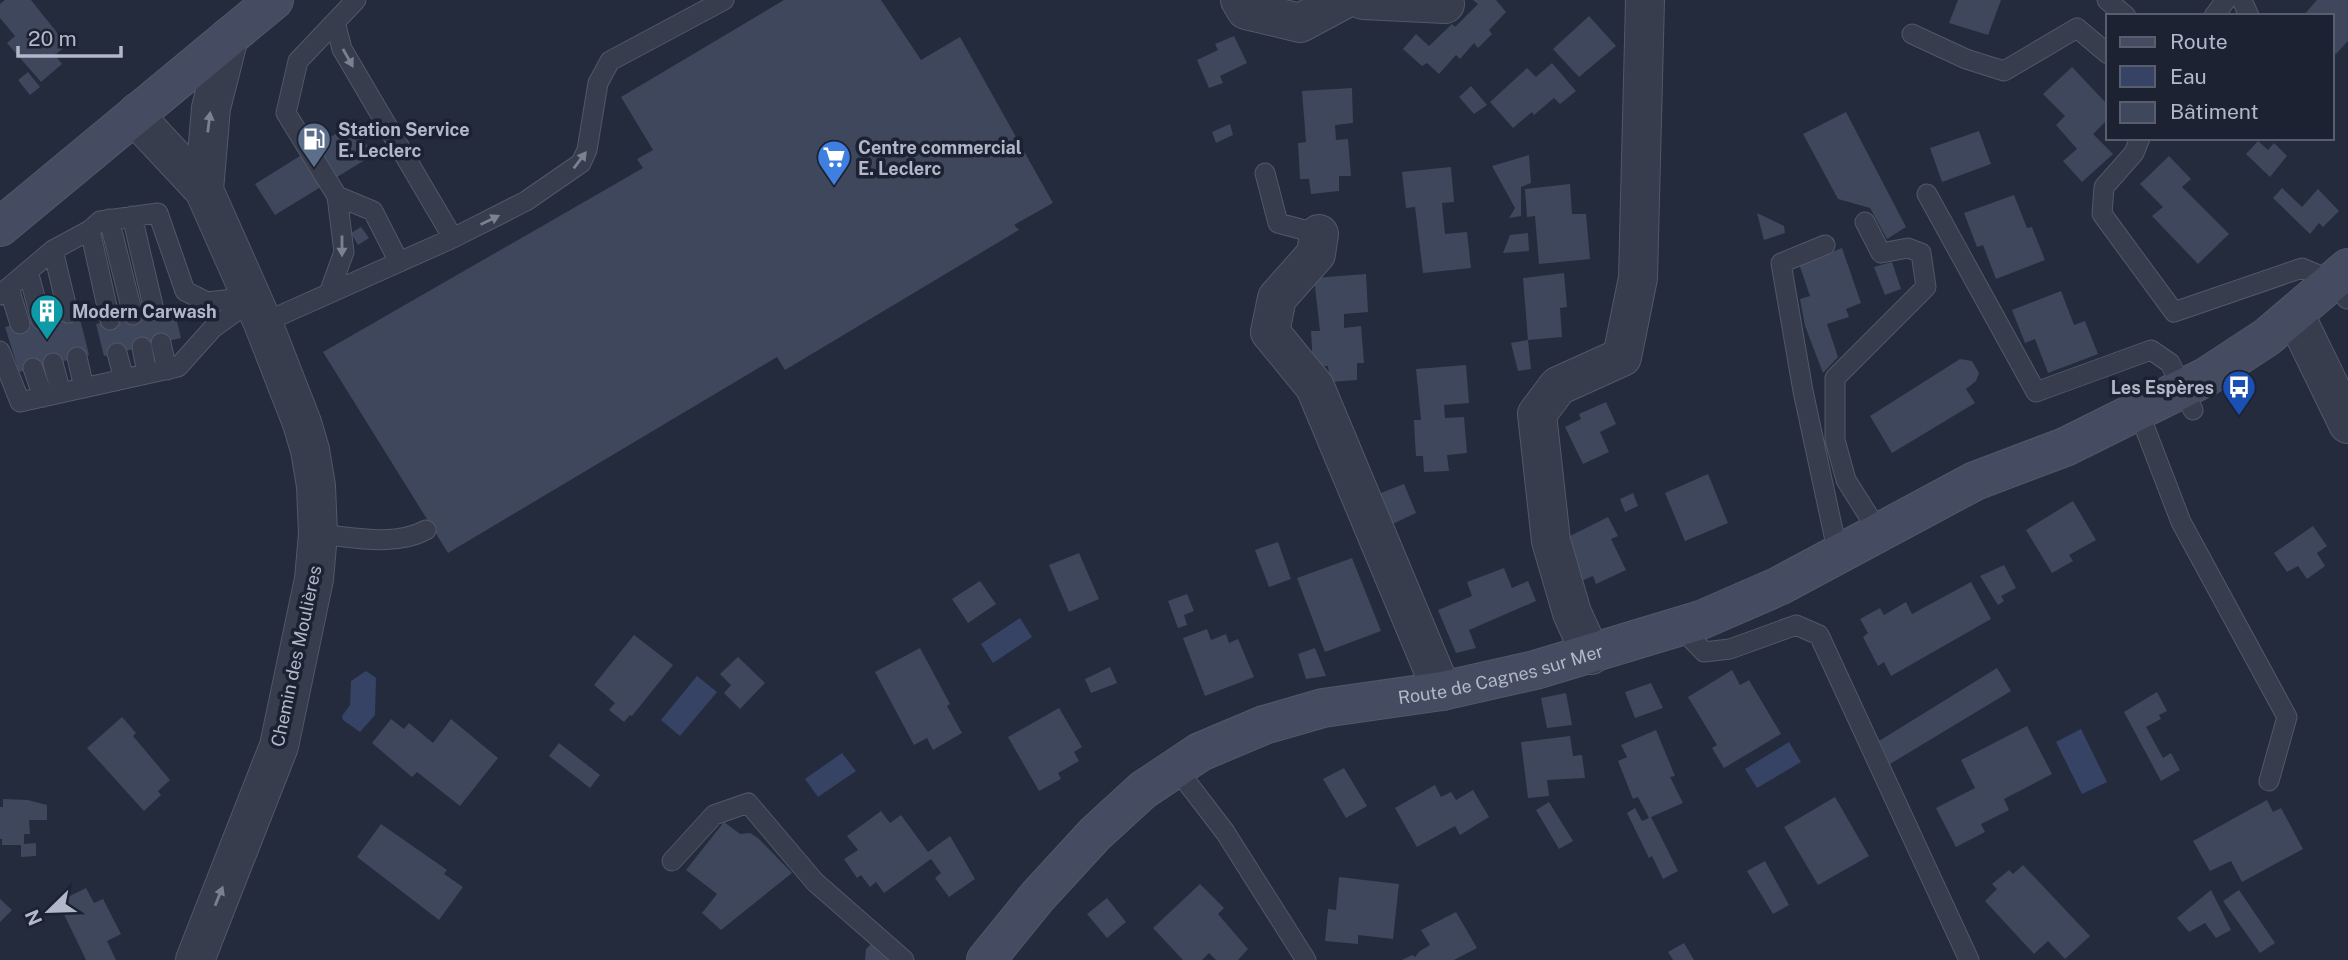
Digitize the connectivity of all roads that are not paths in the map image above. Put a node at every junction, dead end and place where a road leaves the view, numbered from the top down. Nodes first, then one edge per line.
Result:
1 (274, 0) edge
2 (356, 0) edge
3 (724, 0) edge
4 (1240, 0) edge
5 (1343, 0) edge
6 (1363, 0) edge
7 (1645, 0) edge
8 (2107, 0) edge
9 (1445, 4) dead end
10 (2124, 14) edge
11 (335, 22) junction
12 (1912, 34) dead end
13 (229, 37) junction
14 (2106, 52) edge
15 (138, 112) junction
16 (2139, 140) edge
17 (1265, 173) dead end
18 (204, 190) junction
19 (1927, 194) dead end
20 (337, 196) junction
21 (132, 216) junction
22 (109, 219) junction
23 (1865, 222) dead end
24 (0, 227) edge
25 (90, 230) junction
26 (1319, 234) joint
27 (453, 238) junction
28 (1825, 245) dead end
29 (53, 250) junction
30 (399, 262) junction
31 (28, 271) junction
32 (2344, 286) edge
33 (4, 291) edge
34 (329, 293) junction
35 (255, 307) junction
36 (154, 310) dead end
37 (68, 313) dead end
38 (133, 315) dead end
39 (41, 320) dead end
40 (110, 320) dead end
41 (20, 324) dead end
42 (2300, 326) junction
43 (0, 351) edge
44 (117, 353) dead end
45 (77, 358) dead end
46 (53, 363) dead end
47 (33, 368) dead end
48 (167, 370) junction
49 (147, 374) junction
50 (124, 379) junction
51 (85, 388) junction
52 (52, 395) junction
53 (2187, 399) junction
54 (2142, 419) junction
55 (2348, 424) edge
56 (426, 530) dead end
57 (1878, 531) junction
58 (318, 534) junction
59 (1838, 554) junction
60 (1680, 627) junction
61 (1591, 655) junction
62 (1442, 691) junction
63 (1176, 768) junction
64 (2269, 781) dead end
65 (672, 861) dead end
66 (195, 960) edge
67 (904, 960) edge
68 (986, 960) edge
69 (1306, 960) edge
70 (1969, 960) edge

1 - 13 main road
2 - 11 lane
27 -> 3 lane
4 - 5 street
6 - 9 street
7 - 61 street
8 - 10 lane
11 - 20 lane
11 -> 27 lane
12 - 14 lane
13 - 15 main road
18 -> 13 street, Chemin des Moulières
15 - 18 street, Chemin des Moulières
15 - 24 main road
16 - 32 lane
17 - 26 lane
18 - 35 street, Chemin des Moulières
19 - 53 lane
20 - 30 lane
20 -> 34 lane
21 - 22 lane
21 - 35 lane
21 - 36 lane
22 - 25 lane
22 - 38 lane
23 - 57 lane
25 - 29 lane
25 - 40 lane
26 - 62 street
27 - 30 lane
28 - 59 lane
29 - 31 lane
29 - 37 lane
30 - 34 lane
31 - 33 lane
31 - 39 lane
32 - 42 main road, Route de Cagnes sur Mer
33 - 41 lane
34 - 35 lane
35 - 48 lane
35 - 58 street, Chemin des Moulières
42 - 53 main road, Route de Cagnes sur Mer
42 - 55 street
43 - 52 lane
44 - 50 lane
45 - 51 lane
46 - 52 lane
47 - 52 lane
48 - 49 lane
48 - 49 lane
49 - 50 lane
50 - 51 lane
51 - 52 lane
53 - 54 main road, Route de Cagnes sur Mer
54 - 57 main road, Route de Cagnes sur Mer
54 - 64 lane
56 - 58 lane
57 - 59 main road, Route de Cagnes sur Mer
66 -> 58 street, Chemin des Moulières
59 - 60 main road, Route de Cagnes sur Mer
60 - 61 main road, Route de Cagnes sur Mer
60 - 70 lane
61 - 62 main road, Route de Cagnes sur Mer
62 - 63 main road, Route de Cagnes sur Mer
63 - 68 main road, Route de Cagnes sur Mer
63 - 69 lane
65 - 67 lane

